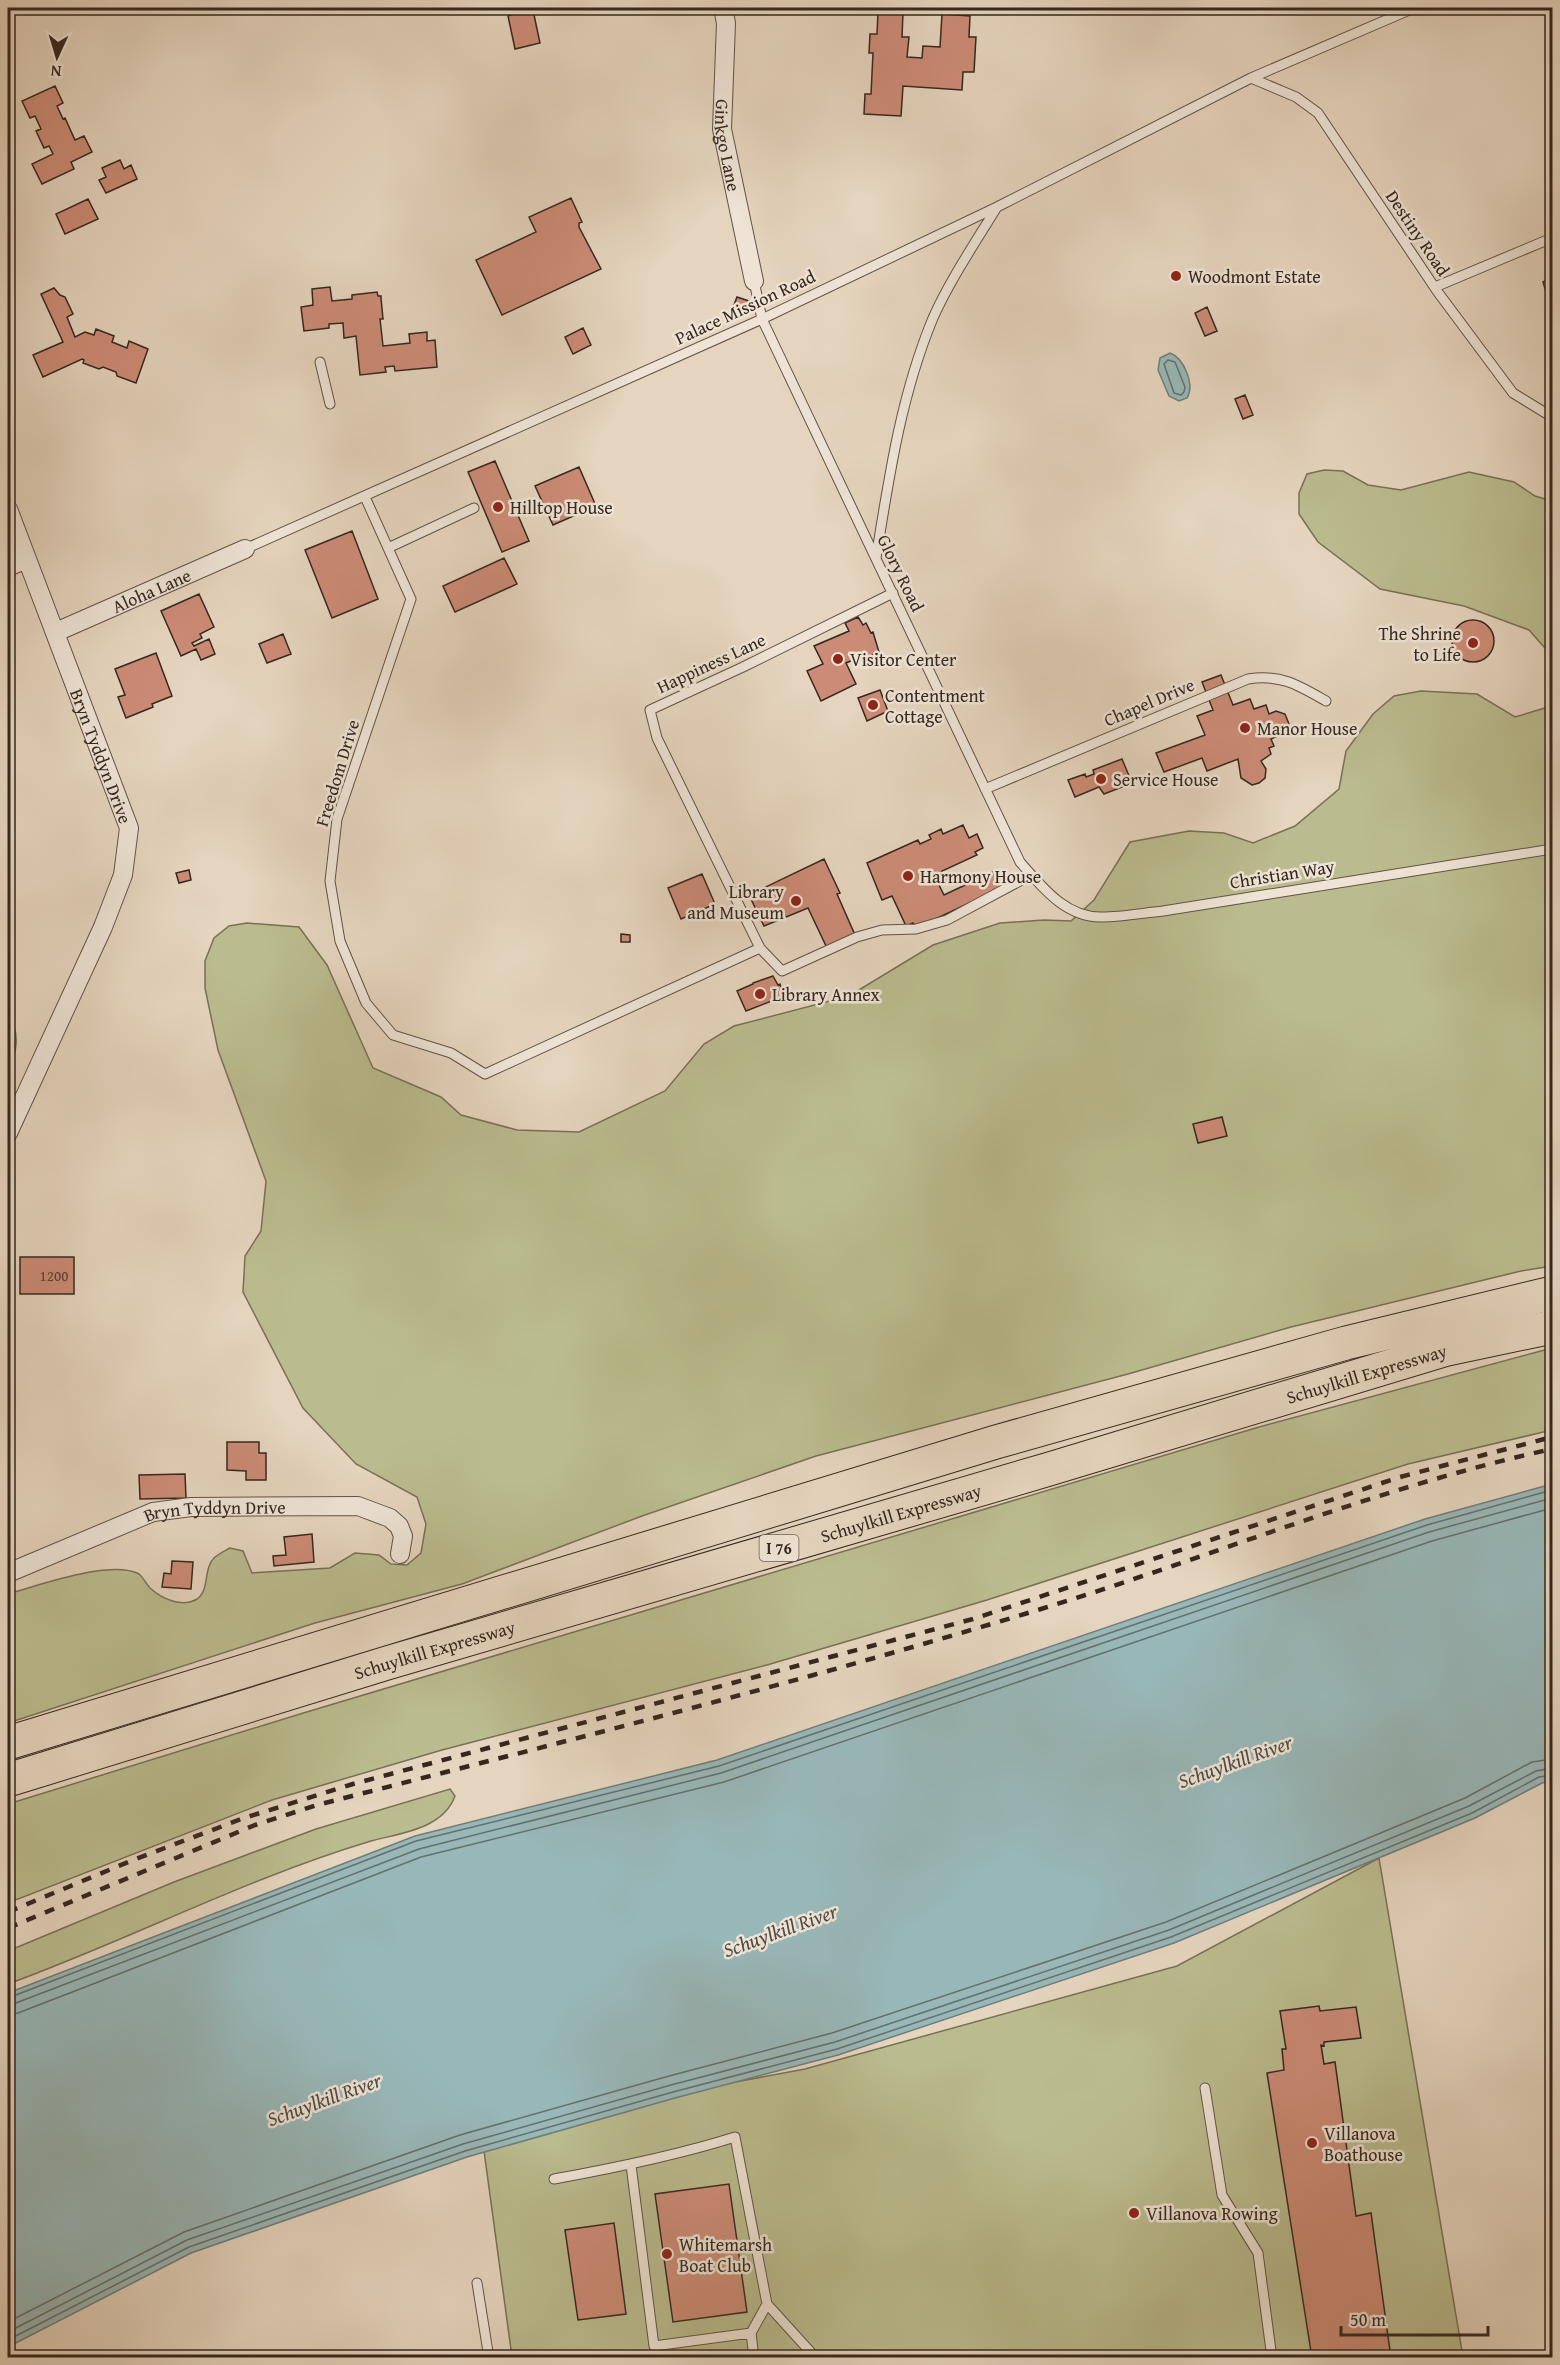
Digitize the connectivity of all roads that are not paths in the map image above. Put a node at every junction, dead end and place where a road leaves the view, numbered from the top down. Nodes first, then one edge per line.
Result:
1 (723, 8) edge
2 (1414, 8) edge
3 (1251, 78) junction
4 (997, 207) junction
5 (1552, 238) edge
6 (754, 281) joint
7 (1435, 287) junction
8 (762, 319) junction
9 (320, 362) dead end
10 (330, 404) dead end
11 (1552, 417) edge
12 (365, 497) junction
13 (8, 508) edge
14 (474, 508) dead end
15 (388, 548) junction
16 (245, 549) joint
17 (26, 559) junction
18 (876, 559) junction
19 (8, 567) edge
20 (893, 593) junction
21 (56, 632) junction
22 (1326, 701) dead end
23 (985, 789) junction
24 (1552, 849) edge
25 (1031, 874) junction
26 (760, 948) junction
27 (8, 1133) edge
28 (1552, 1293) edge
29 (1552, 1327) edge
30 (400, 1554) dead end
31 (8, 1573) edge
32 (8, 1743) edge
33 (8, 1780) edge
34 (1205, 2088) dead end
35 (631, 2165) junction
36 (554, 2179) dead end
37 (477, 2283) dead end
38 (767, 2304) junction
39 (751, 2333) junction
40 (489, 2358) edge
41 (754, 2358) edge
42 (816, 2358) edge
43 (1272, 2358) edge

1 - 6 street, Ginkgo Lane
2 - 3 lane, Palace Mission Road
3 - 4 lane, Palace Mission Road
3 - 7 lane, Destiny Road
4 - 8 lane, Palace Mission Road
4 - 18 lane
5 - 7 lane
6 - 8 lane, Glory Road
7 - 11 lane, Destiny Road
8 - 12 lane, Palace Mission Road
8 - 18 lane, Glory Road
9 - 10 lane
12 - 15 lane, Freedom Drive
12 - 16 lane, Palace Mission Road
13 - 17 street, Bryn Tyddyn Drive
14 - 15 lane
15 - 26 lane, Freedom Drive
16 - 21 street, Aloha Lane
17 - 19 street
17 - 21 street, Bryn Tyddyn Drive
18 - 20 lane, Glory Road
20 - 23 lane, Glory Road
20 - 26 lane, Happiness Lane
21 - 27 street, Bryn Tyddyn Drive
22 - 23 lane, Chapel Drive
23 - 25 lane, Glory Road
24 - 25 lane, Christian Way
25 - 26 lane
28 - 32 highway, Schuylkill Expressway / I 76
29 - 33 highway, Schuylkill Expressway / I 76
30 - 31 street, Bryn Tyddyn Drive
34 - 43 lane
35 - 36 lane
35 - 38 lane
35 - 39 lane
37 - 40 lane
38 - 39 lane
38 - 42 lane
39 - 41 lane

